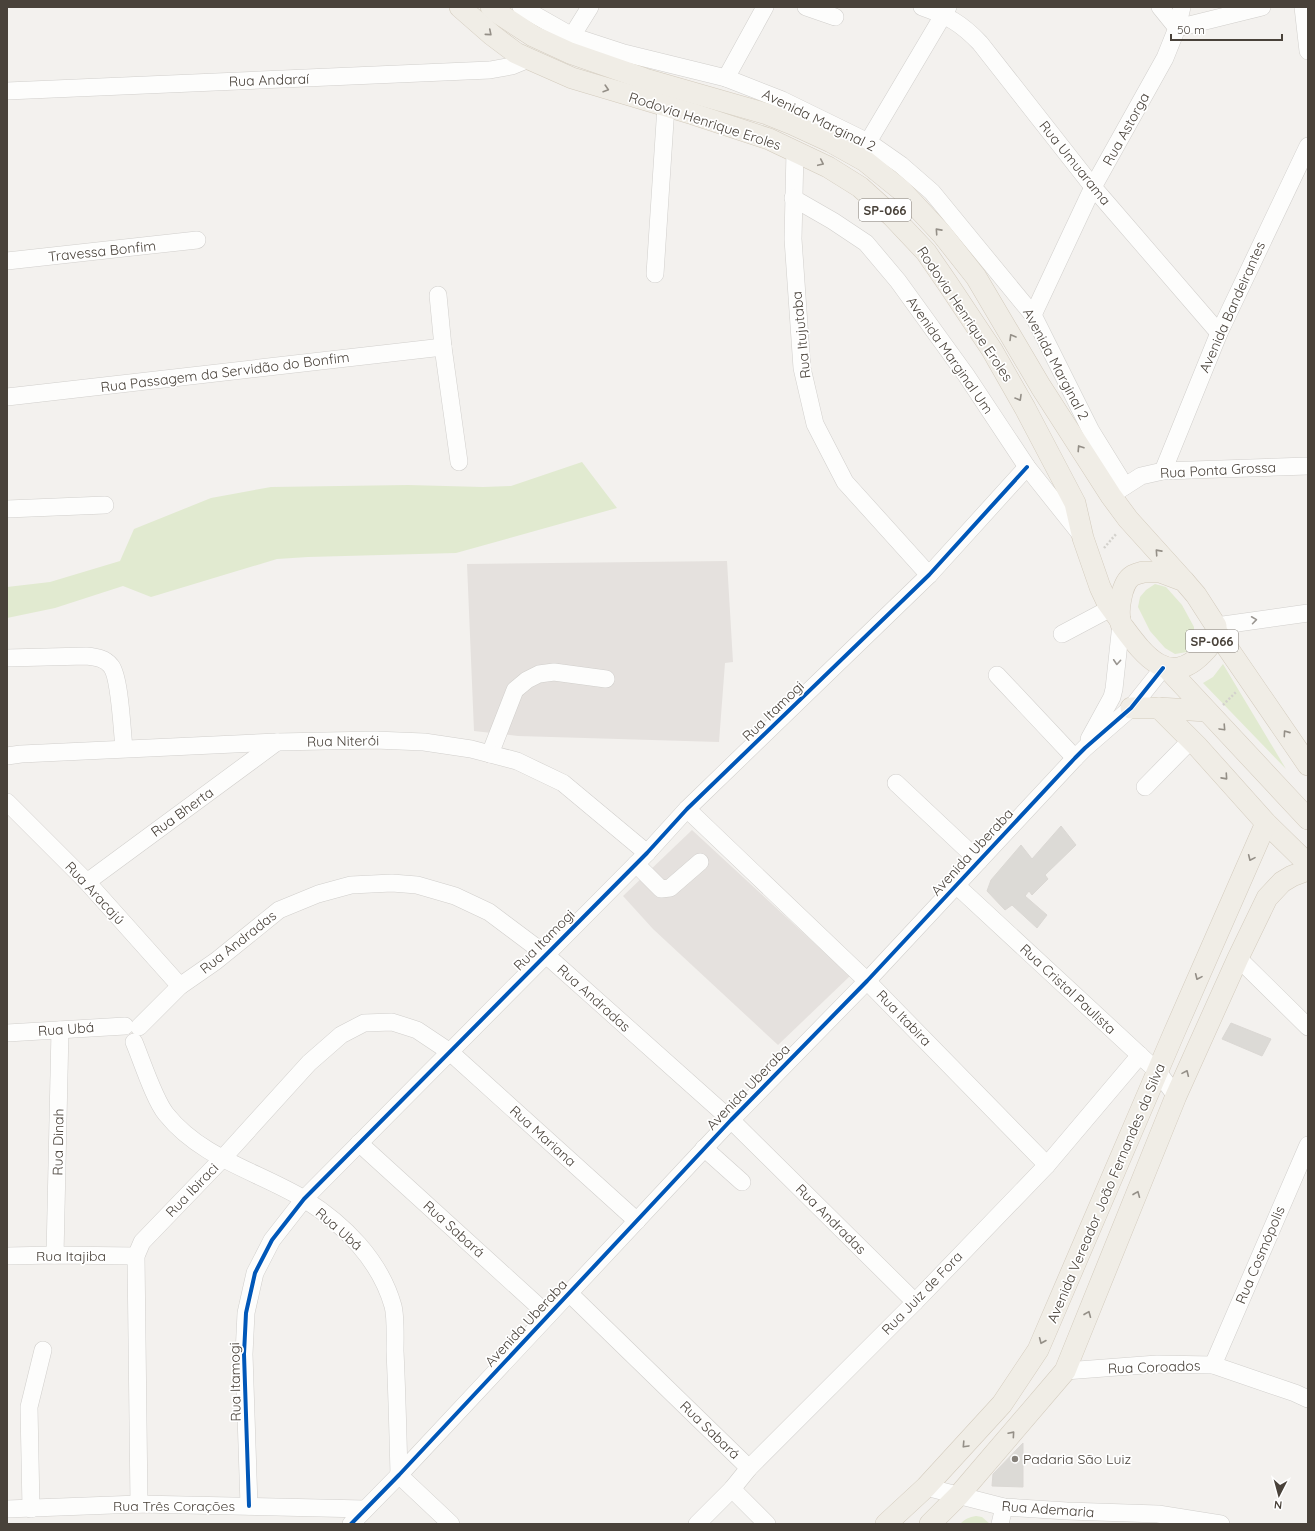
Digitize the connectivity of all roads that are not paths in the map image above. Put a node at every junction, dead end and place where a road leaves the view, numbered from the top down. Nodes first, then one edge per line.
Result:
1 (460, 7) edge
2 (491, 7) edge
3 (521, 7) edge
4 (590, 7) edge
5 (764, 7) edge
6 (806, 7) edge
7 (922, 7) edge
8 (1160, 7) edge
9 (1182, 7) edge
10 (1262, 7) edge
11 (1304, 7) edge
12 (946, 11) edge
13 (835, 17) dead end
14 (1177, 28) junction
15 (572, 36) junction
16 (1308, 51) edge
17 (529, 59) junction
18 (726, 78) junction
19 (7, 91) edge
20 (666, 106) junction
21 (868, 142) junction
22 (1308, 146) edge
23 (795, 151) junction
24 (1094, 188) junction
25 (793, 198) junction
26 (197, 240) dead end
27 (7, 261) edge
28 (655, 274) dead end
29 (438, 295) dead end
30 (1033, 315) junction
31 (1219, 333) junction
32 (442, 347) junction
33 (7, 397) edge
34 (459, 462) dead end
35 (1308, 466) edge
36 (1027, 467) junction
37 (1163, 471) junction
38 (1118, 491) junction
39 (105, 505) dead end
40 (7, 509) edge
41 (1083, 538) junction
42 (929, 575) junction
43 (1184, 581) junction
44 (1308, 613) edge
45 (1117, 617) junction
46 (1216, 628) junction
47 (1062, 634) dead end
48 (7, 658) edge
49 (1166, 668) junction
50 (997, 675) dead end
51 (606, 679) dead end
52 (1131, 708) junction
53 (1160, 708) junction
54 (1209, 713) junction
55 (1191, 740) junction
56 (277, 742) junction
57 (124, 748) junction
58 (1080, 753) junction
59 (490, 754) junction
60 (7, 756) edge
61 (1308, 765) edge
62 (896, 783) dead end
63 (1144, 787) dead end
64 (7, 802) edge
65 (688, 809) junction
66 (1308, 819) edge
67 (1266, 822) junction
68 (642, 858) junction
69 (979, 861) junction
70 (700, 862) dead end
71 (1308, 864) edge
72 (1308, 870) edge
73 (87, 882) junction
74 (956, 884) junction
75 (545, 954) junction
76 (1238, 958) junction
77 (867, 981) junction
78 (180, 986) junction
79 (1308, 1027) edge
80 (60, 1030) junction
81 (133, 1032) junction
82 (7, 1033) edge
83 (450, 1052) junction
84 (1140, 1055) junction
85 (1158, 1072) junction
86 (1176, 1096) junction
87 (731, 1120) junction
88 (360, 1143) junction
89 (1308, 1145) edge
90 (704, 1148) junction
91 (222, 1159) junction
92 (1047, 1165) junction
93 (742, 1182) dead end
94 (304, 1199) junction
95 (637, 1221) junction
96 (55, 1255) junction
97 (7, 1256) edge
98 (136, 1256) junction
99 (569, 1293) junction
100 (915, 1302) junction
101 (548, 1315) junction
102 (43, 1350) dead end
103 (1213, 1365) junction
104 (1066, 1371) junction
105 (1308, 1399) edge
106 (749, 1468) junction
107 (399, 1475) junction
108 (926, 1487) junction
109 (732, 1489) junction
110 (959, 1495) junction
111 (139, 1504) junction
112 (249, 1506) junction
113 (1004, 1507) junction
114 (7, 1509) edge
115 (28, 1509) junction
116 (365, 1509) junction
117 (1068, 1518) edge
118 (16, 1524) edge
119 (351, 1524) edge
120 (451, 1524) edge
121 (697, 1524) edge
122 (767, 1524) edge
123 (886, 1524) edge
124 (930, 1524) edge
125 (1000, 1524) edge
126 (1221, 1524) edge

1 -> 17 main road, Rodovia Henrique Eroles / SP-066
38 -> 2 main road, Rodovia Henrique Eroles / SP-066
3 - 15 street, Avenida Marginal 2
4 - 15 street
5 - 18 street
6 - 13 street
7 - 12 street, Rua Umuarama
8 - 14 street
9 - 14 street, Rua Astorga
10 - 14 street
11 - 16 street
12 - 21 street
12 - 24 street, Rua Umuarama
14 - 24 street, Rua Astorga
15 - 18 street, Avenida Marginal 2
17 - 19 street, Rua Andaraí
17 -> 20 main road, Rodovia Henrique Eroles / SP-066
18 - 21 street, Avenida Marginal 2
20 - 23 main road, Rodovia Henrique Eroles / SP-066
20 - 28 street
21 - 30 street, Avenida Marginal 2
22 - 31 street, Avenida Bandeirantes
23 - 25 street, Rua Itujutaba
23 -> 41 main road, Rodovia Henrique Eroles / SP-066
24 - 30 street, Rua Astorga
24 - 31 street, Rua Umuarama
25 - 36 street, Avenida Marginal Um
25 - 42 street, Rua Itujutaba
26 - 27 street, Travessa Bonfim
29 - 32 street
30 - 38 street, Avenida Marginal 2
31 - 37 street, Avenida Bandeirantes
32 - 33 street, Rua Passagem da Servidão do Bonfim
32 - 34 street
35 - 37 street, Rua Ponta Grossa
36 - 41 street, Avenida Marginal Um
36 - 42 street, Rua Itamogi
37 - 38 street, Rua Ponta Grossa
43 -> 38 main road, Rodovia Henrique Eroles / SP-066
39 - 40 street
41 - 45 main road, Rodovia Henrique Eroles / SP-066
42 - 65 street, Rua Itamogi
43 - 45 main road, SP-066
43 - 46 main road, SP-066
46 -> 44 street
45 - 47 street
45 - 49 main road, SP-066
45 -> 58 street, Avenida Uberaba
46 - 49 main road, SP-066
61 -> 46 main road, SP-066
48 - 57 street
49 - 52 street, Avenida Uberaba
49 - 54 main road, SP-066
50 - 58 street
51 - 59 street
52 - 53 main road
52 - 58 street, Avenida Uberaba
53 - 54 main road
53 - 55 main road
54 -> 66 main road, SP-066
55 - 63 street
55 -> 67 main road
56 - 57 street, Rua Niterói
56 - 59 street, Rua Niterói
56 - 73 street, Rua Bherta
57 - 60 street, Rua Niterói
58 - 69 street, Avenida Uberaba
59 - 68 street, Rua Niterói
62 - 69 street
64 - 73 street, Rua Aracajú
65 - 68 street, Rua Itamogi
65 - 77 street, Rua Itabira
67 - 71 main road
67 -> 85 main road, Avenida Vereador João Fernandes da Silva
68 - 70 street, Rua Niterói
68 - 75 street, Rua Itamogi
69 - 74 street, Avenida Uberaba
72 - 76 main road, Avenida Vereador João Fernandes da Silva
73 - 78 street, Rua Aracajú
74 - 77 street, Avenida Uberaba
74 - 84 street, Rua Cristal Paulista
75 - 78 street, Rua Andradas
75 - 83 street, Rua Itamogi
75 - 87 street, Rua Andradas
76 - 79 street
86 -> 76 main road, Avenida Vereador João Fernandes da Silva
77 - 87 street, Avenida Uberaba
77 - 92 street, Rua Itabira
78 - 81 street, Rua Andradas
80 - 81 street, Rua Ubá
80 - 82 street, Rua Ubá
80 - 96 street, Rua Dinah
81 - 91 street, Rua Ubá
83 - 88 street, Rua Itamogi
83 - 91 street, Rua Ibiraci
83 - 95 street, Rua Mariana
84 - 85 street, Rua Cristal Paulista
84 - 92 street, Rua Juiz de Fora
85 - 86 street, Rua Cristal Paulista
85 -> 108 main road, Avenida Vereador João Fernandes da Silva
104 -> 86 main road, Avenida Vereador João Fernandes da Silva
87 - 90 street, Avenida Uberaba
87 - 100 street, Rua Andradas
88 - 94 street, Rua Itamogi
88 - 101 street, Rua Sabará
89 - 103 street, Rua Cosmópolis
90 - 93 street
90 - 95 street, Avenida Uberaba
91 - 94 street, Rua Ubá
91 - 98 street, Rua Ibiraci
92 - 100 street, Rua Juiz de Fora
94 - 107 street, Rua Ubá
94 - 112 street, Rua Itamogi
95 - 99 street, Avenida Uberaba
96 - 97 street, Rua Itajiba
96 - 98 street, Rua Itajiba
98 - 111 street, Rua Ibiraci
99 - 101 street, Avenida Uberaba
99 - 106 street, Rua Sabará
100 - 106 street, Rua Juiz de Fora
101 - 107 street, Avenida Uberaba
102 - 115 street
103 - 104 street, Rua Coroados
103 - 105 street, Rua Coroados
110 -> 104 main road, Avenida Vereador João Fernandes da Silva
106 - 109 street, Rua Juiz de Fora
107 - 116 street, Avenida Uberaba
107 - 120 street
108 - 110 street, Rua Ademaria
108 - 123 main road, Avenida Vereador João Fernandes da Silva
109 - 121 street, Rua Juiz de Fora
109 - 122 street
110 - 113 street, Rua Ademaria
110 - 124 main road, Avenida Vereador João Fernandes da Silva
111 - 112 street, Rua Três Corações
111 - 115 street, Rua Três Corações
112 - 116 street, Rua Três Corações
113 - 117 street, Rua Ademaria
113 - 125 street
114 - 115 street, Rua Três Corações
115 - 118 street
116 - 119 street, Avenida Uberaba
117 - 126 street, Rua Ademaria

